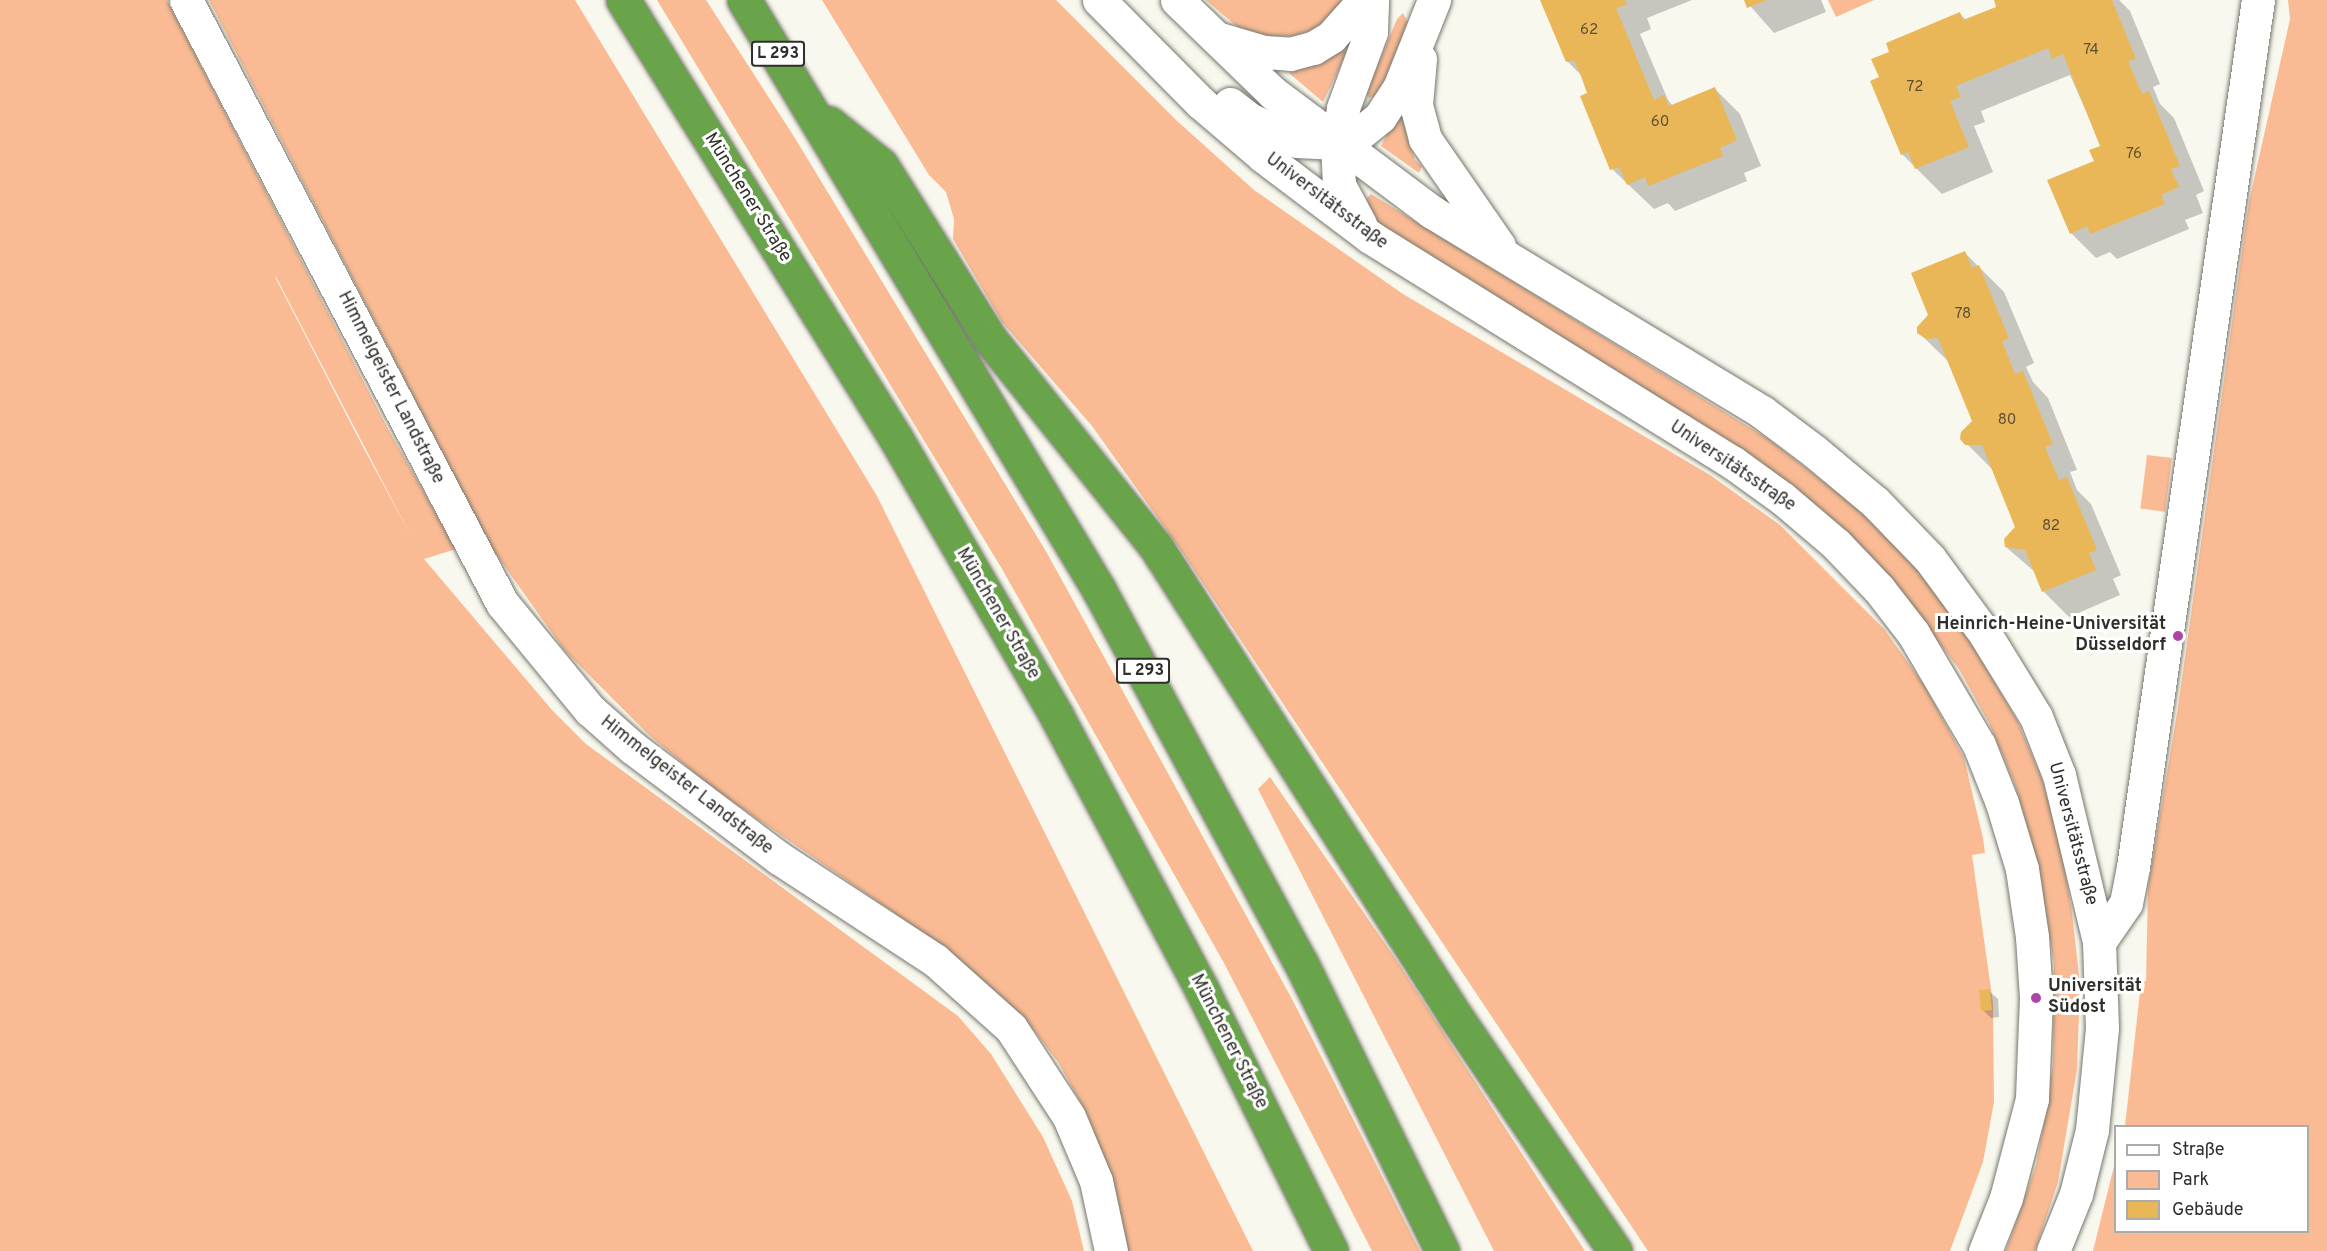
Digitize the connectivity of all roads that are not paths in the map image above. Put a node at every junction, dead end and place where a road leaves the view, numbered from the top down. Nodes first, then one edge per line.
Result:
1 (186, 0) edge
2 (623, 0) edge
3 (744, 0) edge
4 (1099, 0) edge
5 (1177, 0) edge
6 (1364, 0) edge
7 (1372, 0) edge
8 (2258, 0) edge
9 (1425, 9) edge
10 (1211, 35) junction
11 (1137, 40) junction
12 (811, 109) junction
13 (1337, 143) junction
14 (1370, 237) junction
15 (1509, 260) junction
16 (2099, 942) junction
17 (1111, 1251) edge
18 (1331, 1251) edge
19 (1442, 1251) edge
20 (1615, 1251) edge
21 (1986, 1251) edge
22 (2053, 1251) edge

1 - 17 street, Himmelgeister Landstraße
2 - 18 highway, Münchener Straße
3 - 12 highway, L 293
4 - 11 street, Universitätsstraße
5 - 10 street, Universitätsstraße
6 - 10 street
7 - 13 street
8 - 16 street
9 - 13 street
9 - 15 street
10 - 13 street, Universitätsstraße
11 - 13 street
11 - 14 street, Universitätsstraße
12 - 19 highway, L 293
12 - 20 highway
13 - 14 street
13 - 15 street, Universitätsstraße
14 - 21 street, Universitätsstraße
15 - 16 street, Universitätsstraße
16 - 22 street, Universitätsstraße

